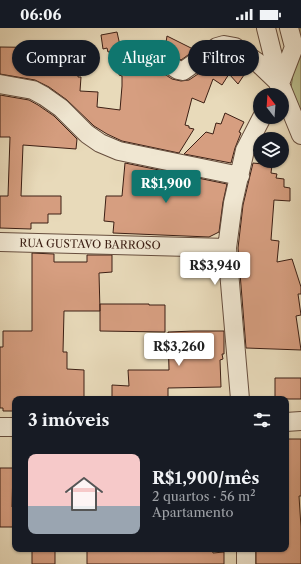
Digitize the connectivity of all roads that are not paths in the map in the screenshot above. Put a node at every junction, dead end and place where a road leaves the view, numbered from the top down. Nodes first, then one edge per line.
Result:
1 (266, 28) edge
2 (289, 28) edge
3 (180, 70) edge
4 (0, 84) edge
5 (276, 88) edge
6 (277, 88) edge
7 (278, 88) edge
8 (289, 112) edge
9 (258, 124) edge
10 (301, 135) edge
11 (240, 176) junction
12 (0, 242) edge
13 (227, 248) junction
14 (240, 396) edge
15 (301, 421) edge
16 (289, 422) edge
17 (0, 427) edge
18 (12, 427) edge
19 (246, 552) edge
20 (246, 564) edge

1 - 6 street
2 - 7 street
3 - 5 street
4 - 11 street
8 - 10 street
9 - 11 street
11 - 13 street
12 - 13 street, RUA GUSTAVO BARROSO
13 - 14 street
15 - 16 street
17 - 18 street
19 - 20 street

